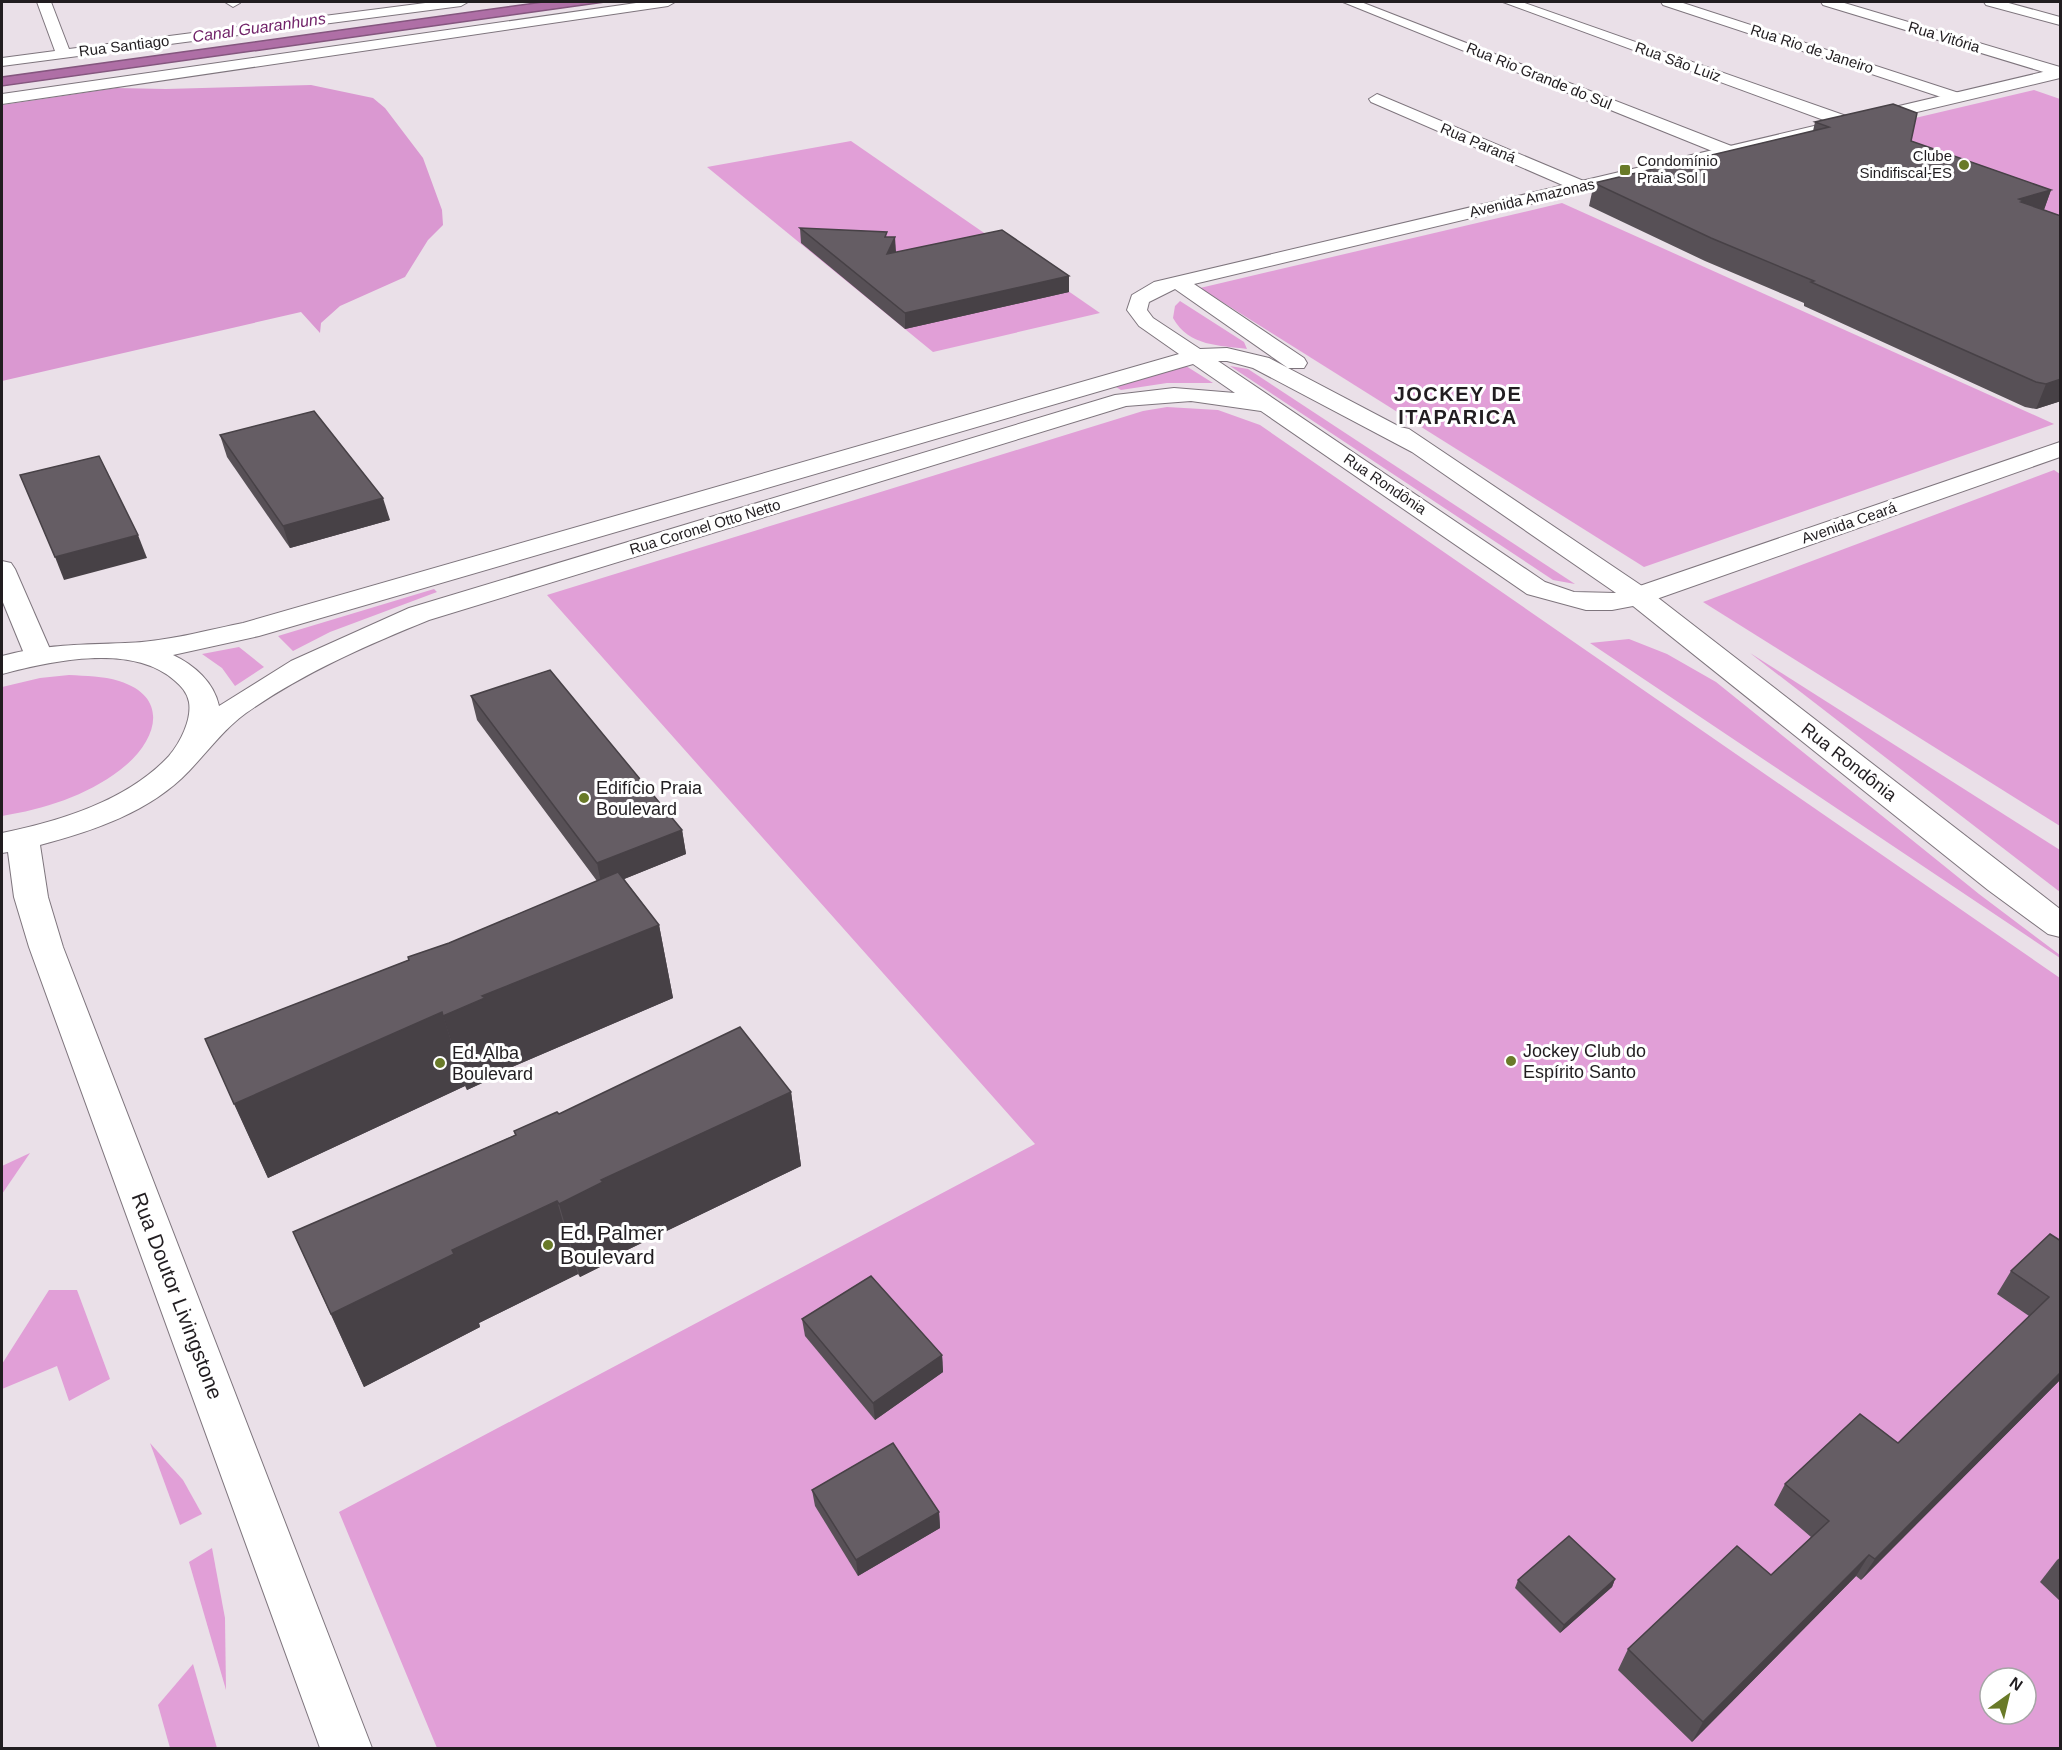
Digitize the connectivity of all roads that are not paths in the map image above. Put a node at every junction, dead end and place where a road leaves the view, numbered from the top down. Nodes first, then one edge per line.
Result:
1 (44, 2) edge
2 (461, 2) edge
3 (668, 2) edge
4 (1350, 2) edge
5 (1510, 2) edge
6 (1668, 2) edge
7 (1828, 2) edge
8 (1991, 2) edge
9 (415, 4) edge
10 (2061, 21) edge
11 (64, 54) junction
12 (2, 62) edge
13 (2061, 73) edge
14 (1956, 97) junction
15 (2, 99) edge
16 (1377, 99) dead end
17 (1846, 122) junction
18 (1728, 152) junction
19 (1580, 186) junction
20 (1178, 282) junction
21 (1146, 322) junction
22 (1197, 356) junction
23 (1099, 384) junction
24 (1279, 412) junction
25 (1419, 447) junction
26 (2061, 449) edge
27 (2, 569) edge
28 (1638, 596) junction
29 (122, 652) junction
30 (39, 656) junction
31 (2, 665) edge
32 (172, 770) junction
33 (12, 842) edge
34 (2061, 926) edge
35 (346, 1749) edge

1 - 11 street
2 - 9 street, Rua Santiago
3 - 15 street
4 - 18 street, Rua Rio Grande do Sul
5 - 17 street, Rua São Luiz
6 - 14 street, Rua Rio de Janeiro
7 - 13 street, Rua Vitória
8 - 10 street
9 - 11 street, Rua Santiago
11 - 12 street, Rua Santiago
13 - 14 street, Avenida Amazonas
14 - 17 street, Avenida Amazonas
16 - 19 street, Rua Paraná
17 - 18 street, Avenida Amazonas
18 - 19 street, Avenida Amazonas
19 - 20 street, Avenida Amazonas
20 - 21 street, Avenida Amazonas
20 - 25 street, Rua Rondônia
21 - 22 street, Rua Rondônia
21 - 23 street
22 - 23 street, Rua Coronel Otto Netto
22 - 24 street, Rua Rondônia
22 - 25 street, Rua Coronel Otto Netto
23 - 29 street, Rua Coronel Otto Netto
24 - 28 street, Rua Rondônia
24 - 32 street, Rua Coronel Otto Netto
25 - 28 street, Rua Rondônia
26 - 28 street, Avenida Ceará
27 - 30 street
28 - 34 street, Rua Rondônia
29 - 30 street
29 - 32 street
30 - 31 street
32 - 33 street
33 - 35 street, Rua Doutor Livingstone

